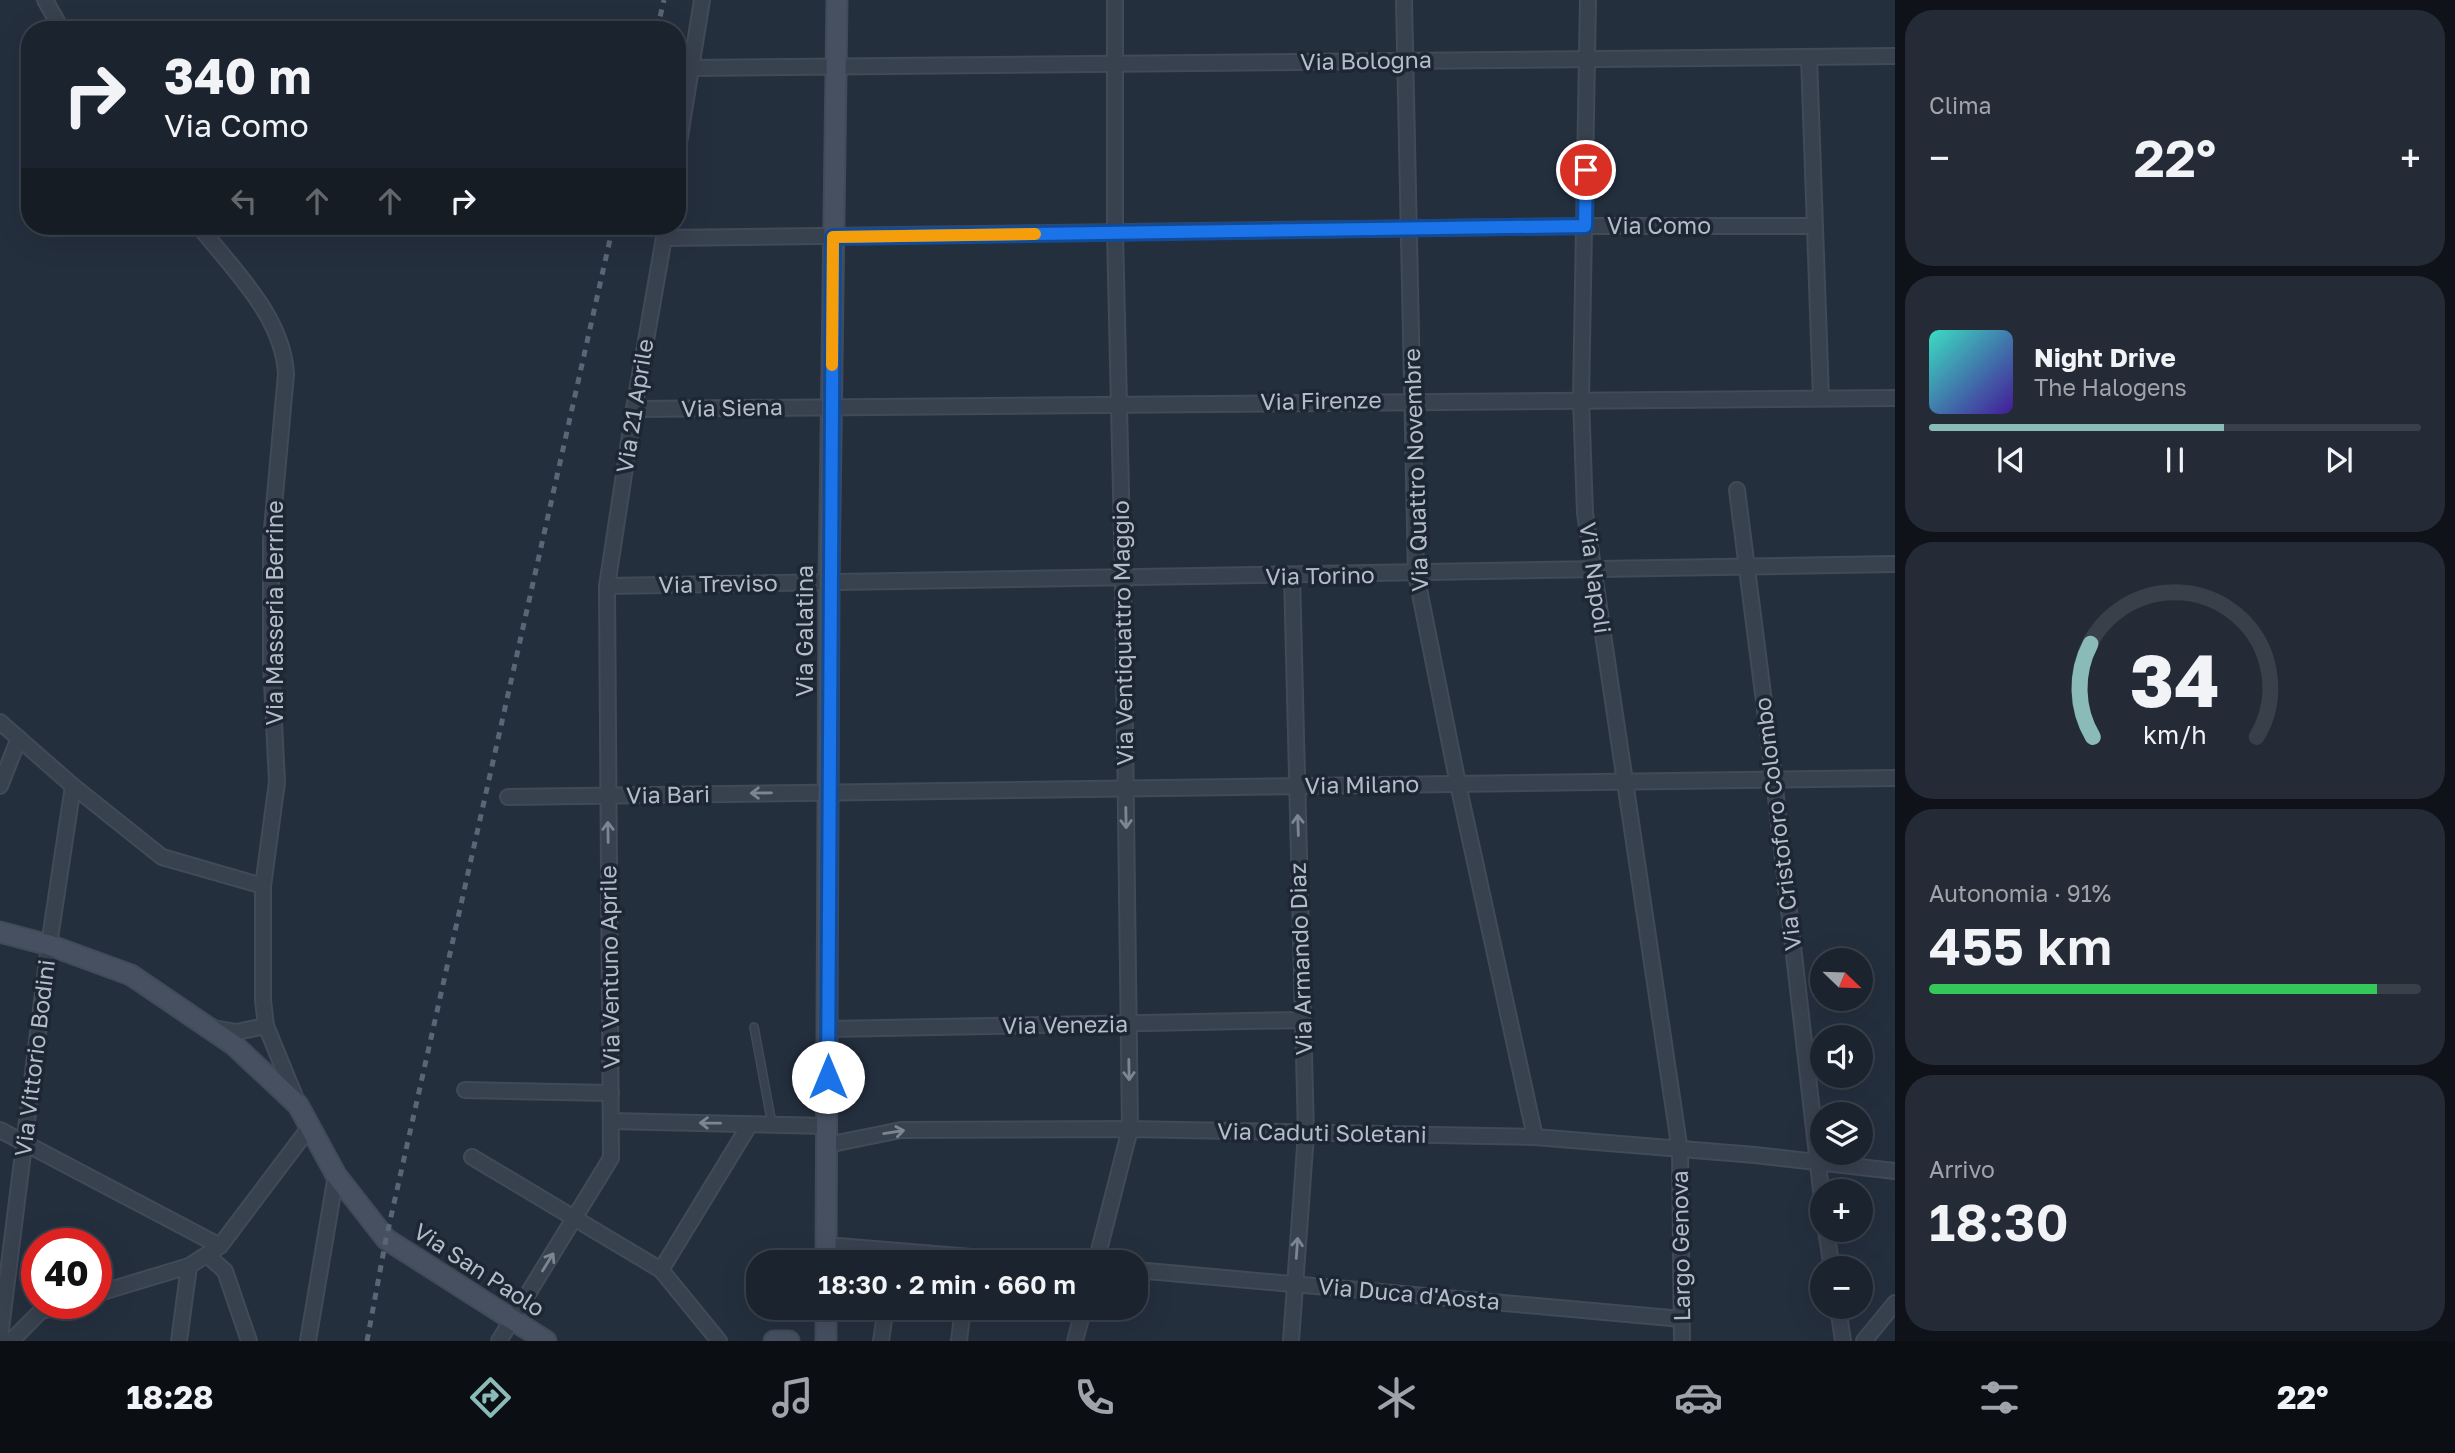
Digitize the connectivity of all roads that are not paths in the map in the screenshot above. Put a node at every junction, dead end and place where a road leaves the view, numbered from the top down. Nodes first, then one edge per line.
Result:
1 (45, 0) edge
2 (702, 0) edge
3 (836, 0) edge
4 (1115, 0) edge
5 (1404, 0) edge
6 (1588, 0) edge
7 (57, 21) edge
8 (1895, 56) edge
9 (1809, 57) junction
10 (1588, 59) junction
11 (1407, 61) junction
12 (1116, 64) junction
13 (837, 66) junction
14 (691, 68) junction
15 (686, 99) edge
16 (1585, 226) junction
17 (1814, 226) junction
18 (1407, 228) junction
19 (686, 233) edge
20 (1115, 233) junction
21 (206, 235) edge
22 (664, 235) edge
23 (833, 237) junction
24 (1581, 398) junction
25 (1821, 398) junction
26 (1895, 398) edge
27 (1412, 400) junction
28 (1119, 403) junction
29 (831, 407) junction
30 (634, 409) junction
31 (1737, 490) dead end
32 (1895, 564) edge
33 (1747, 567) junction
34 (1592, 570) junction
35 (1416, 574) junction
36 (1292, 576) junction
37 (1123, 579) junction
38 (829, 582) junction
39 (607, 586) junction
40 (0, 722) edge
41 (19, 738) junction
42 (1895, 778) edge
43 (1774, 780) junction
44 (1626, 782) junction
45 (1458, 784) junction
46 (0, 786) edge
47 (73, 786) junction
48 (1297, 786) junction
49 (1125, 788) junction
50 (829, 792) junction
51 (608, 796) junction
52 (508, 797) dead end
53 (263, 886) junction
54 (0, 932) edge
55 (49, 945) junction
56 (1303, 1020) junction
57 (1128, 1023) junction
58 (266, 1026) junction
59 (208, 1027) junction
60 (754, 1027) dead end
61 (828, 1029) junction
62 (465, 1090) dead end
63 (611, 1093) junction
64 (298, 1105) junction
65 (1810, 1108) edge
66 (611, 1121) junction
67 (750, 1124) junction
68 (772, 1124) junction
69 (309, 1128) junction
70 (1130, 1129) junction
71 (0, 1130) edge
72 (1306, 1133) junction
73 (827, 1135) junction
74 (1535, 1137) junction
75 (24, 1142) junction
76 (1680, 1151) junction
77 (472, 1157) dead end
78 (1810, 1162) edge
79 (1836, 1165) edge
80 (1895, 1171) edge
81 (336, 1175) junction
82 (575, 1219) junction
83 (220, 1246) junction
84 (826, 1250) edge
85 (1099, 1250) edge
86 (208, 1256) junction
87 (189, 1266) junction
88 (661, 1270) junction
89 (1148, 1271) edge
90 (1295, 1283) junction
91 (112, 1289) edge
92 (1895, 1303) edge
93 (33, 1319) edge
94 (1682, 1319) junction
95 (1840, 1319) edge
96 (511, 1320) junction
97 (826, 1320) edge
98 (884, 1320) edge
99 (961, 1320) edge
100 (1081, 1320) edge
101 (0, 1337) edge
102 (11, 1341) edge
103 (179, 1341) edge
104 (250, 1341) edge
105 (308, 1341) edge
106 (499, 1341) edge
107 (546, 1341) edge
108 (719, 1341) edge
109 (774, 1341) edge
110 (789, 1341) edge
111 (826, 1341) edge
112 (881, 1341) edge
113 (959, 1341) edge
114 (1075, 1341) edge
115 (1291, 1341) edge
116 (1682, 1341) edge
117 (1843, 1341) edge
118 (1864, 1341) edge

1 - 7 street
2 - 14 street
3 - 13 street, Via Galatina
4 - 12 street, Via Ventiquattro Maggio
5 - 11 street, Via Quattro Novembre
6 - 10 street, Via Napoli
8 - 9 street, Via Bologna
9 - 10 street, Via Bologna
9 - 17 street
10 - 11 street, Via Bologna
10 - 16 street, Via Napoli
11 - 12 street, Via Bologna
11 - 18 street, Via Quattro Novembre
12 - 13 street, Via Bologna
12 - 20 street, Via Ventiquattro Maggio
13 - 14 street, Via Bologna
13 - 23 street, Via Galatina
14 - 15 street
16 - 17 street, Via Como
16 - 18 street, Via Como
16 - 24 street, Via Napoli
17 - 25 street
18 - 20 street, Via Como
18 - 27 street, Via Quattro Novembre
19 - 23 street, Via Como
20 - 23 street, Via Como
20 - 28 street, Via Ventiquattro Maggio
21 - 53 street, Via Masseria Berrine
22 - 30 street, Via 21 Aprile
23 - 29 street, Via Galatina
24 - 25 street, Via Firenze
24 - 27 street, Via Firenze
24 - 34 street, Via Napoli
25 - 26 street, Via Firenze
27 - 28 street, Via Firenze
27 - 35 street, Via Quattro Novembre
28 - 29 street, Via Firenze
28 - 37 street, Via Ventiquattro Maggio
29 - 30 street, Via Siena
29 - 38 street, Via Galatina
30 - 39 street, Via 21 Aprile
31 - 33 street, Via Cristoforo Colombo
32 - 33 street, Via Torino
33 - 34 street, Via Torino
33 - 43 street, Via Cristoforo Colombo
34 - 35 street, Via Torino
34 - 44 street, Via Napoli
35 - 36 street, Via Torino
35 - 45 street, Via Quattro Novembre
36 - 37 street, Via Torino
36 - 48 street, Via Armando Diaz
37 - 38 street, Via Torino
37 - 49 street, Via Ventiquattro Maggio
38 - 39 street, Via Treviso
38 - 50 street, Via Galatina
39 - 51 street, Via Ventuno Aprile
40 - 41 street
41 - 46 street
41 - 47 street
42 - 43 street, Via Milano
43 - 44 street, Via Milano
43 - 65 street, Via Cristoforo Colombo
44 - 45 street, Via Milano
44 - 76 street, Via Napoli
45 - 48 street, Via Milano
45 - 74 street, Via Quattro Novembre
47 - 53 street
47 - 55 street, Via Vittorio Bodini
48 - 49 street, Via Milano
56 -> 48 street, Via Armando Diaz
49 - 50 street, Via Milano
49 -> 57 street, Via Ventiquattro Maggio
50 -> 51 street, Via Bari
50 - 61 street, Via Galatina
51 - 52 street, Via Bari
63 -> 51 street, Via Ventuno Aprile
53 - 58 street, Via Masseria Berrine
54 - 55 street, Via San Paolo
55 - 59 street, Via San Paolo
55 - 75 street, Via Vittorio Bodini
56 - 57 street, Via Venezia
56 - 72 street, Via Armando Diaz
57 - 61 street, Via Venezia
57 -> 70 street, Via Ventiquattro Maggio
58 - 59 street
58 - 64 street, Via Masseria Berrine
59 - 64 street, Via San Paolo
60 - 68 lane
61 - 73 street, Via Galatina
62 - 63 street
63 - 66 street, Via Ventuno Aprile
64 - 69 street, Via San Paolo
67 -> 66 street, Via Caduti Soletani
66 - 82 street, Via Ventuno Aprile
67 - 68 street, Via Caduti Soletani
67 - 88 street
68 - 73 street, Via Caduti Soletani
69 - 81 street, Via San Paolo
69 - 83 street
70 - 72 street, Via Caduti Soletani
73 -> 70 street, Via Caduti Soletani
70 - 85 street, Via Ventiquattro Maggio
71 - 75 street
72 - 74 street, Via Caduti Soletani
90 -> 72 street, Via Armando Diaz
73 - 84 street, Via Galatina
74 - 76 street, Via Caduti Soletani
75 - 83 street
75 - 101 street, Via Vittorio Bodini
76 - 78 street, Via Caduti Soletani
76 - 94 street, Largo Genova
77 - 82 street
79 - 80 street, Via Caduti Soletani
81 - 96 street, Via San Paolo
81 - 105 street
82 - 88 street
96 -> 82 street, Via Ventuno Aprile
83 - 86 street
86 - 87 street
86 - 104 street
87 - 91 street
87 - 103 street
88 - 108 street
89 - 90 street, Via Duca d'Aosta
90 - 94 street, Via Duca d'Aosta
90 - 115 street, Via Armando Diaz
92 - 118 street
93 - 102 street
94 - 116 street, Largo Genova
95 - 117 street
96 - 106 street, Via Ventuno Aprile
96 - 107 street, Via San Paolo
97 - 111 street
98 - 112 street
99 - 113 street
100 - 114 street
109 - 110 street

